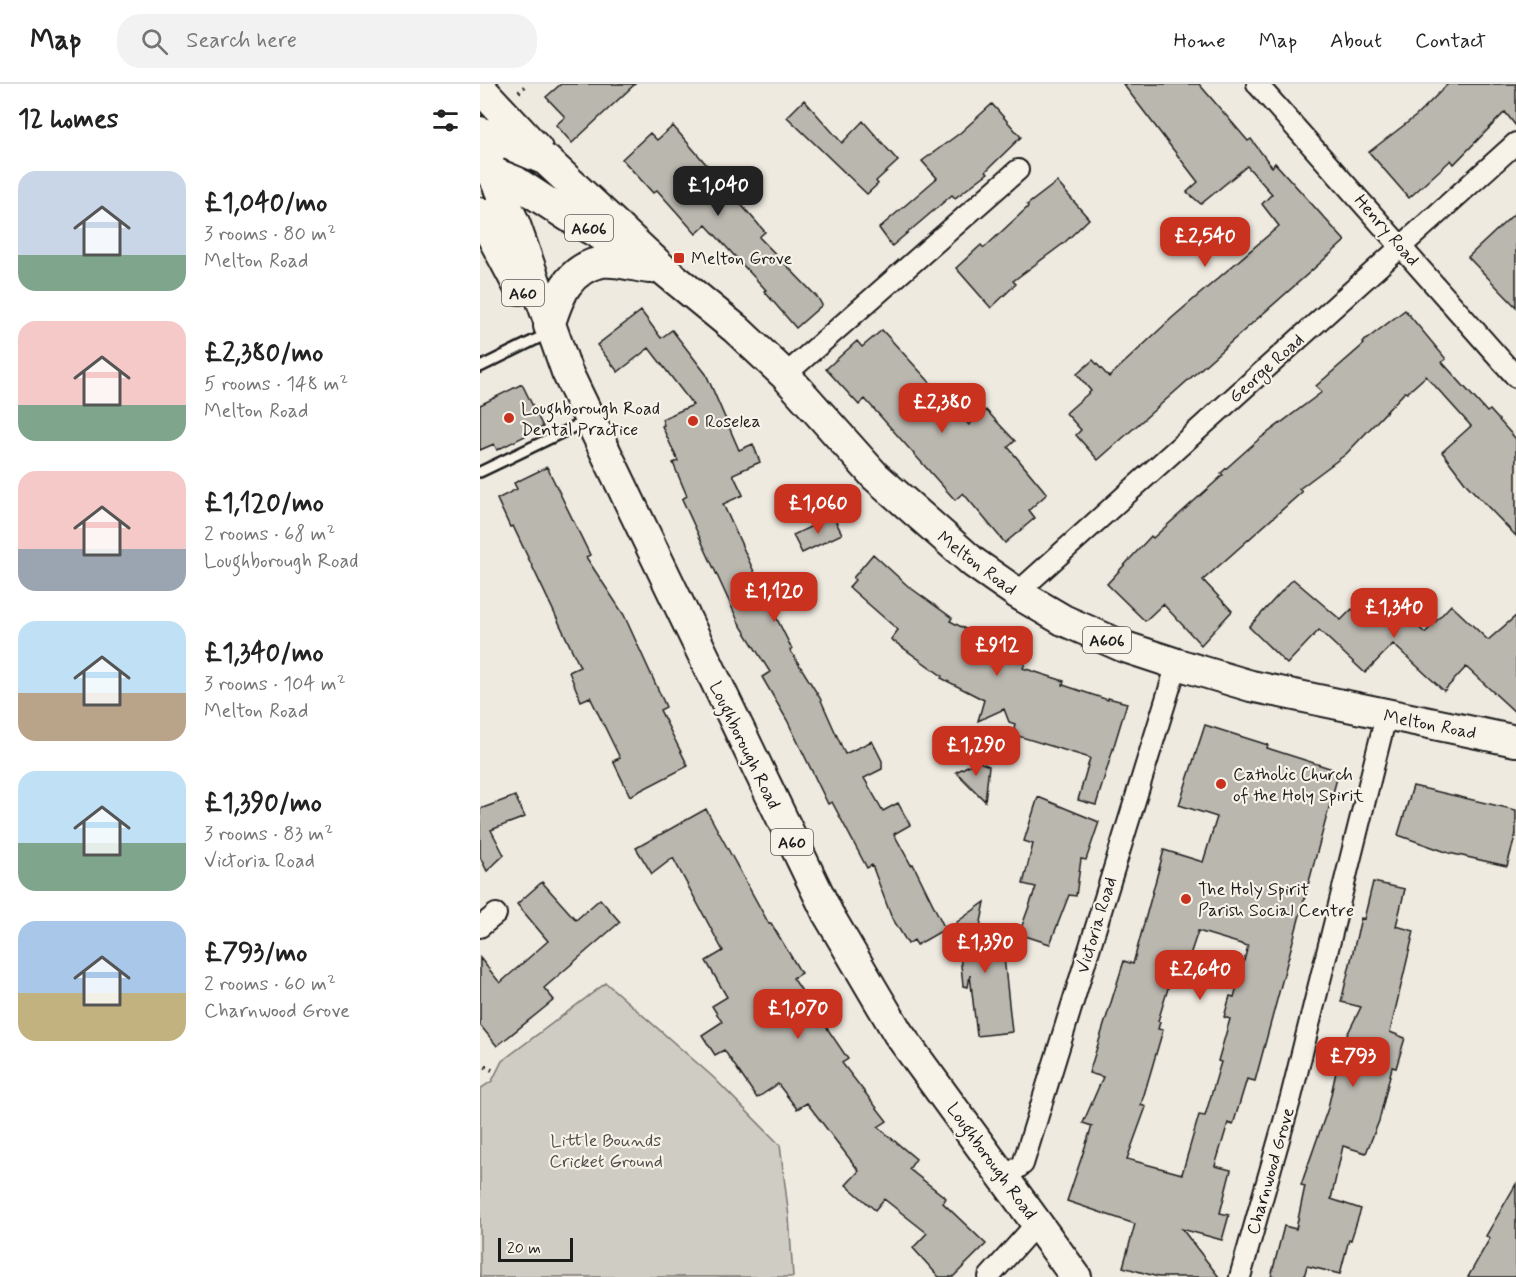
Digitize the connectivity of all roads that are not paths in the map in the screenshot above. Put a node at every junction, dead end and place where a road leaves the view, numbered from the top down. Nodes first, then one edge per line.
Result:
1 (1257, 84) edge
2 (480, 88) edge
3 (480, 132) edge
4 (1516, 143) edge
5 (546, 160) junction
6 (483, 161) edge
7 (1018, 170) dead end
8 (480, 213) edge
9 (1401, 246) junction
10 (664, 270) junction
11 (547, 331) junction
12 (480, 367) edge
13 (785, 375) junction
14 (1516, 377) edge
15 (590, 419) junction
16 (480, 472) edge
17 (1017, 593) junction
18 (1177, 664) junction
19 (1386, 716) junction
20 (1516, 741) edge
21 (496, 914) dead end
22 (480, 927) edge
23 (1005, 1178) junction
24 (1037, 1223) junction
25 (989, 1277) edge
26 (1076, 1277) edge
27 (1240, 1277) edge

1 - 9 street, Henry Road
2 - 5 main road
3 - 5 main road, Melton Road / A606
4 - 9 street, George Road
5 - 10 main road, Melton Road / A606
6 - 10 main road, Melton Road / A606
6 - 11 main road, Loughborough Road / A60
7 - 13 street
8 - 11 main road, Loughborough Road / A60
9 - 14 street, Henry Road
9 - 17 street, George Road
10 - 11 main road, A60
10 - 13 main road, Melton Road / A606
11 - 12 lane
11 - 15 main road, Loughborough Road / A60
13 - 17 main road, Melton Road / A606
15 - 16 lane
15 - 23 main road, Loughborough Road / A60
17 - 18 main road, Melton Road / A606
18 - 19 main road, Melton Road / A606
18 - 23 street, Victoria Road
19 - 20 main road, Melton Road / A606
19 - 27 street, Charnwood Grove
21 - 22 street
23 - 24 main road, Loughborough Road / A60
24 - 25 street
24 - 26 main road, Loughborough Road / A60

